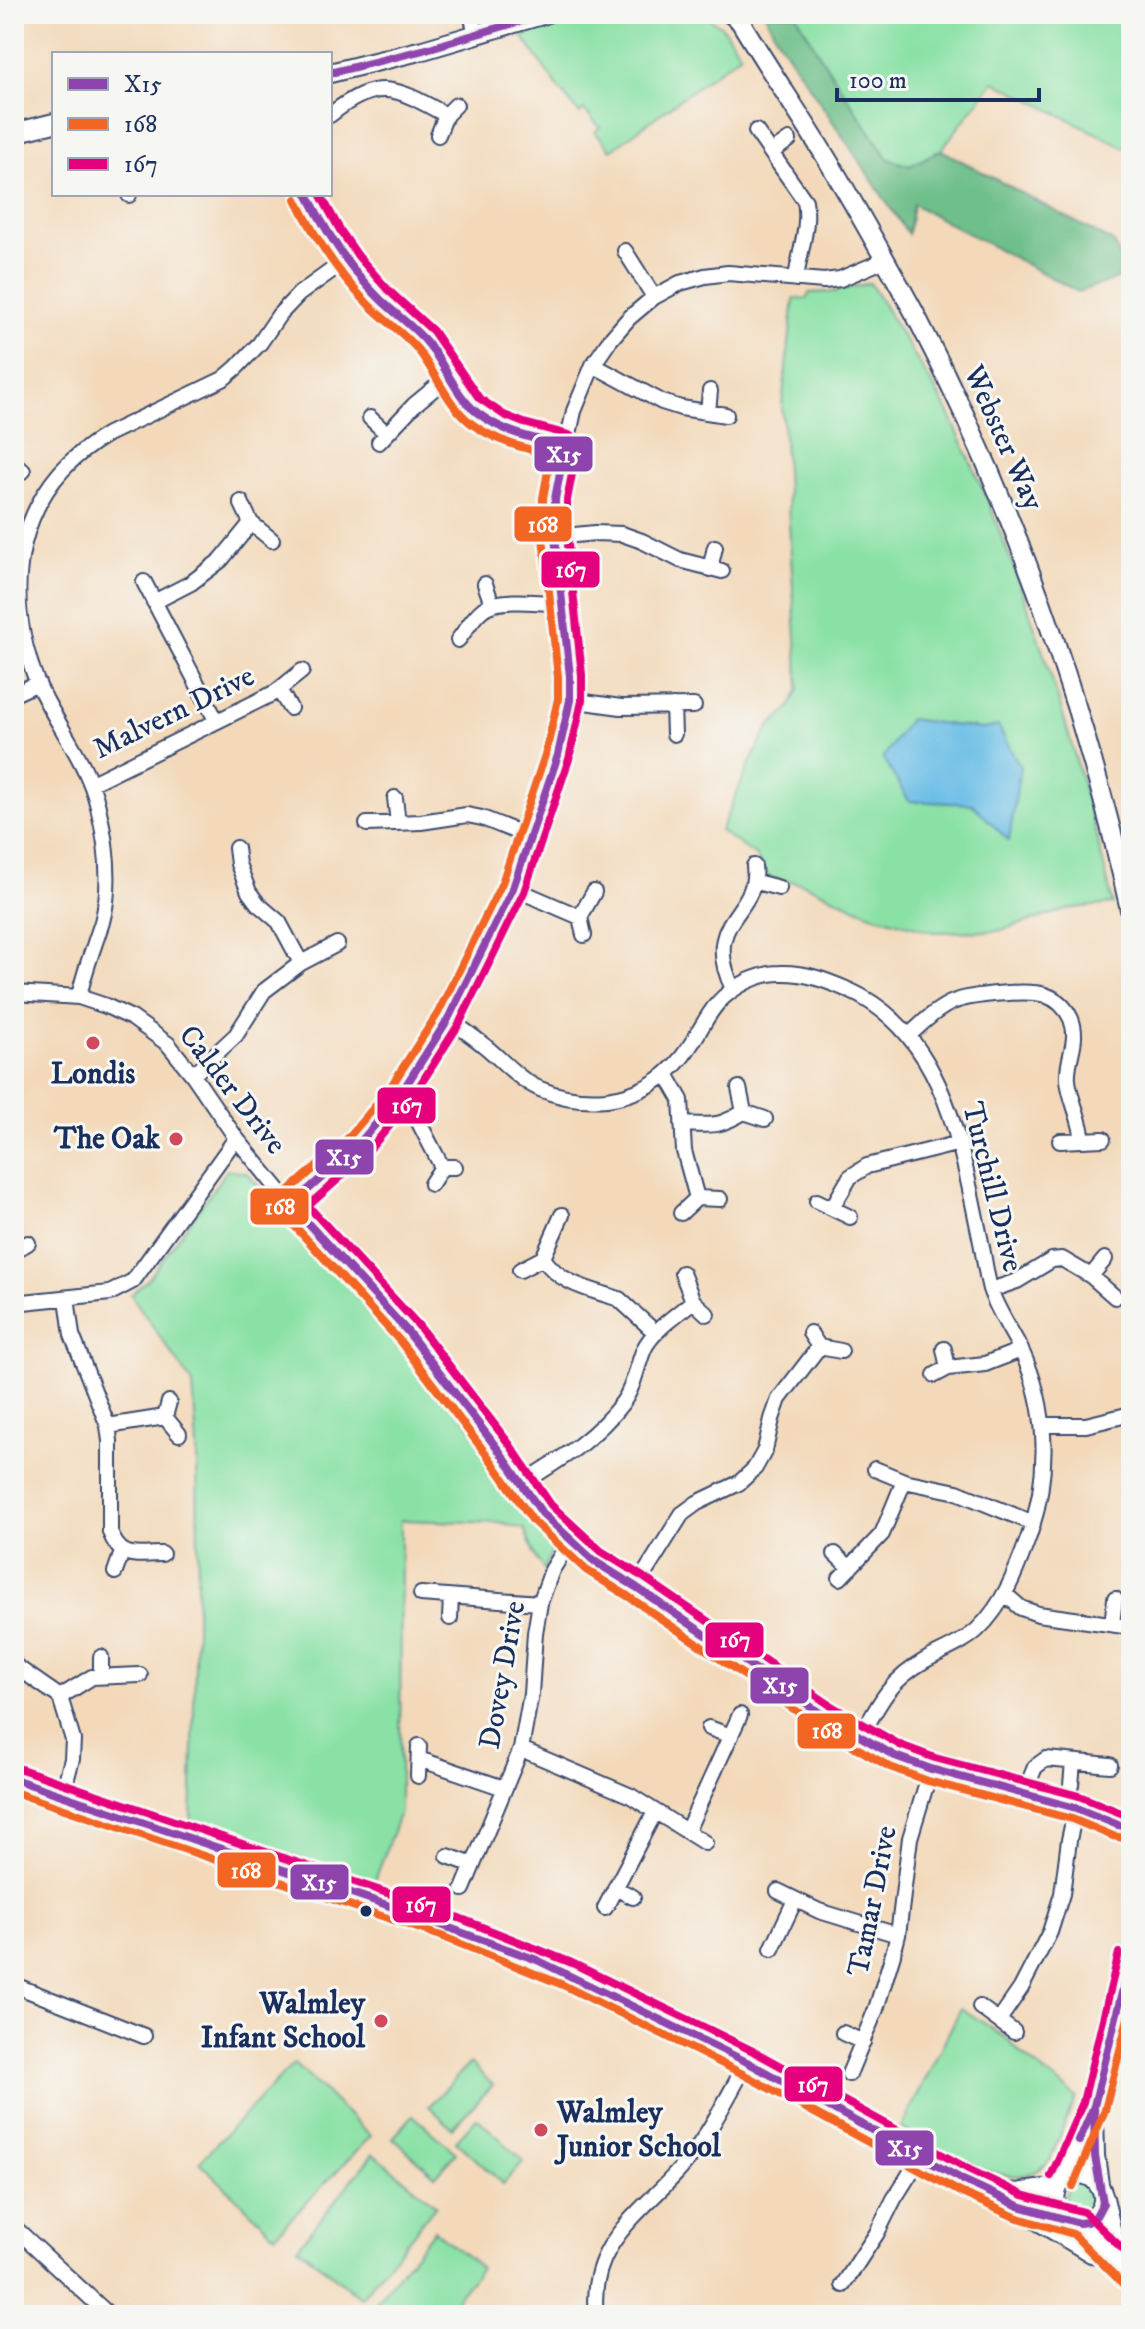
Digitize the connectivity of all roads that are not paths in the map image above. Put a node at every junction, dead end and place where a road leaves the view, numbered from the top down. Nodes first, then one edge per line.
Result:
1 (471, 14) edge
2 (545, 14) edge
3 (737, 16) edge
4 (476, 34) junction
5 (332, 72) edge
6 (332, 113) edge
7 (52, 124) edge
8 (756, 131) dead end
9 (14, 133) edge
10 (438, 135) dead end
11 (789, 140) dead end
12 (772, 152) junction
13 (308, 196) edge
14 (625, 251) dead end
15 (346, 260) junction
16 (885, 260) junction
17 (796, 279) junction
18 (654, 297) junction
19 (593, 365) junction
20 (448, 377) junction
21 (710, 391) dead end
22 (708, 412) junction
23 (726, 415) dead end
24 (370, 418) dead end
25 (565, 446) junction
26 (241, 502) dead end
27 (251, 523) junction
28 (555, 537) junction
29 (272, 540) dead end
30 (715, 547) dead end
31 (144, 582) dead end
32 (485, 584) dead end
33 (154, 602) junction
34 (492, 604) junction
35 (564, 604) junction
36 (458, 640) dead end
37 (302, 671) dead end
38 (38, 683) junction
39 (279, 690) junction
40 (14, 694) edge
41 (570, 700) junction
42 (673, 706) junction
43 (694, 706) dead end
44 (290, 708) dead end
45 (216, 720) junction
46 (674, 734) dead end
47 (92, 783) junction
48 (395, 798) dead end
49 (398, 823) junction
50 (367, 824) dead end
51 (530, 837) junction
52 (236, 848) dead end
53 (754, 866) dead end
54 (756, 882) junction
55 (513, 888) junction
56 (779, 888) dead end
57 (594, 892) dead end
58 (1131, 914) edge
59 (580, 917) junction
60 (584, 935) dead end
61 (337, 944) dead end
62 (301, 963) junction
63 (733, 989) junction
64 (14, 993) edge
65 (79, 997) junction
66 (448, 1019) junction
67 (909, 1035) junction
68 (666, 1074) junction
69 (193, 1075) junction
70 (739, 1088) dead end
71 (398, 1098) junction
72 (744, 1112) junction
73 (765, 1119) dead end
74 (682, 1124) junction
75 (236, 1138) junction
76 (1103, 1139) dead end
77 (1083, 1140) junction
78 (1060, 1141) dead end
79 (960, 1143) junction
80 (431, 1184) dead end
81 (697, 1198) junction
82 (720, 1199) dead end
83 (817, 1201) dead end
84 (291, 1205) junction
85 (832, 1208) junction
86 (681, 1213) dead end
87 (562, 1215) dead end
88 (850, 1217) dead end
89 (28, 1243) dead end
90 (14, 1251) edge
91 (543, 1258) junction
92 (1105, 1259) dead end
93 (520, 1270) dead end
94 (682, 1273) dead end
95 (1091, 1276) junction
96 (991, 1290) junction
97 (1115, 1297) dead end
98 (67, 1298) junction
99 (693, 1301) junction
100 (14, 1303) edge
101 (707, 1314) dead end
102 (656, 1333) junction
103 (810, 1333) dead end
104 (819, 1347) junction
105 (944, 1349) dead end
106 (1021, 1350) junction
107 (841, 1351) dead end
108 (169, 1402) dead end
109 (1131, 1414) edge
110 (165, 1417) junction
111 (1044, 1425) junction
112 (108, 1426) junction
113 (179, 1434) dead end
114 (875, 1469) dead end
115 (904, 1481) junction
116 (521, 1484) junction
117 (1033, 1523) junction
118 (570, 1541) junction
119 (122, 1552) junction
120 (162, 1554) dead end
121 (835, 1554) dead end
122 (115, 1572) dead end
123 (636, 1587) junction
124 (421, 1594) dead end
125 (1005, 1594) junction
126 (451, 1597) junction
127 (1115, 1599) dead end
128 (540, 1603) junction
129 (450, 1618) dead end
130 (1112, 1624) junction
131 (1131, 1627) edge
132 (101, 1657) dead end
133 (14, 1665) edge
134 (101, 1675) junction
135 (140, 1675) dead end
136 (60, 1697) junction
137 (740, 1715) dead end
138 (709, 1728) dead end
139 (731, 1736) junction
140 (860, 1738) junction
141 (521, 1749) junction
142 (1073, 1762) junction
143 (1110, 1765) dead end
144 (931, 1769) junction
145 (418, 1776) dead end
146 (14, 1779) edge
147 (1071, 1785) dead end
148 (504, 1788) junction
149 (1024, 1794) junction
150 (62, 1796) junction
151 (1076, 1808) junction
152 (655, 1812) junction
153 (1131, 1827) edge
154 (687, 1831) junction
155 (705, 1843) dead end
156 (448, 1856) dead end
157 (473, 1865) junction
158 (615, 1888) junction
159 (463, 1889) dead end
160 (778, 1891) dead end
161 (633, 1897) dead end
162 (795, 1900) junction
163 (605, 1908) dead end
164 (898, 1935) junction
165 (772, 1949) dead end
166 (1131, 1956) edge
167 (14, 1985) edge
168 (980, 2007) dead end
169 (999, 2020) junction
170 (1014, 2032) dead end
171 (843, 2033) dead end
172 (144, 2036) dead end
173 (863, 2042) junction
174 (747, 2062) junction
175 (849, 2074) dead end
176 (1094, 2106) junction
177 (921, 2156) junction
178 (1060, 2184) junction
179 (1101, 2190) junction
180 (987, 2191) junction
181 (1019, 2206) junction
182 (1073, 2222) junction
183 (14, 2227) edge
184 (1125, 2268) edge
185 (843, 2285) dead end
186 (109, 2315) edge
187 (596, 2315) edge

1 - 4 street
2 - 4 street
3 - 16 street, Webster Way
4 - 5 street
6 - 10 street
7 - 9 street
8 - 12 street
11 - 12 street
12 - 17 street
13 - 15 street
14 - 18 street
15 - 20 street
15 - 38 street
16 - 17 street
16 - 58 street, Webster Way
17 - 18 street
18 - 19 street
19 - 22 street
19 - 25 street
20 - 24 street
20 - 25 street
21 - 22 street
22 - 23 street
25 - 28 street
26 - 27 street
27 - 29 street
27 - 33 street
28 - 30 street
28 - 35 street
31 - 33 street
32 - 34 street
33 - 45 street
34 - 35 street
34 - 36 street
35 - 41 street
37 - 39 street, Malvern Drive
38 - 40 street
38 - 47 street
39 - 44 street, Malvern Drive
39 - 45 street, Malvern Drive
41 - 42 street
41 - 51 street
42 - 43 street
42 - 46 street
45 - 47 street, Malvern Drive
47 - 65 street
48 - 49 street
49 - 50 street
49 - 51 street
51 - 55 street
52 - 62 street
53 - 54 street
54 - 56 street
54 - 63 street
55 - 59 street
55 - 66 street
57 - 59 street
59 - 60 street
61 - 62 street
62 - 69 street
63 - 67 street, Turchill Drive
63 - 68 street, Turchill Drive
64 - 65 street, Calder Drive
65 - 69 street, Calder Drive
66 - 68 street, Turchill Drive
66 - 71 street
67 - 77 street
67 - 79 street, Turchill Drive
68 - 74 street
69 - 75 street, Calder Drive
70 - 72 street
71 - 80 street
71 - 84 street
72 - 73 street
72 - 74 street
74 - 81 street
75 - 84 street, Calder Drive
75 - 98 street
76 - 77 street
77 - 78 street
79 - 85 street
79 - 96 street, Turchill Drive
81 - 82 street
81 - 86 street
83 - 85 street
84 - 116 street, Calder Drive
85 - 88 street
87 - 91 street
89 - 90 street
91 - 93 street
91 - 102 street
92 - 95 street
94 - 99 street
95 - 96 street
95 - 97 street
96 - 106 street, Turchill Drive
98 - 100 street
98 - 112 street
99 - 101 street
99 - 102 street
102 - 116 street
103 - 104 street
104 - 107 street
104 - 123 street
105 - 106 street
106 - 111 street, Turchill Drive
108 - 110 street
109 - 111 street
110 - 112 street
110 - 113 street
111 - 117 street, Turchill Drive
112 - 119 street
114 - 115 street
115 - 117 street
115 - 121 street
116 - 118 street, Calder Drive
117 - 125 street, Turchill Drive
118 - 123 street, Calder Drive
118 - 128 street, Dovey Drive
119 - 120 street
119 - 122 street
123 - 140 street, Calder Drive
124 - 126 street
125 - 130 street
125 - 140 street, Turchill Drive
126 - 128 street
126 - 129 street
127 - 130 street
128 - 141 street, Dovey Drive
130 - 131 street
132 - 134 street
133 - 136 street
134 - 135 street
134 - 136 street
136 - 150 street
137 - 139 street
138 - 139 street
139 - 154 street
140 - 144 street, Calder Drive
141 - 148 street, Dovey Drive
141 - 152 street
142 - 143 street
142 - 147 street
142 - 149 street
144 - 149 street, Calder Drive
144 - 164 street, Tamar Drive
145 - 148 street
146 - 150 street
148 - 157 street, Dovey Drive
149 - 151 street, Calder Drive
150 - 174 street
151 - 153 street, Calder Drive
151 - 169 street
152 - 154 street
152 - 158 street
154 - 155 street
156 - 157 street
157 - 159 street, Dovey Drive
158 - 161 street
158 - 163 street
160 - 162 street
162 - 164 street
162 - 165 street
164 - 173 street, Tamar Drive
166 - 176 street
167 - 172 street
168 - 169 street
169 - 170 street
171 - 173 street
173 - 175 street, Tamar Drive
174 - 177 street
174 - 187 street
176 - 178 street
176 - 179 street
177 - 180 street
177 - 185 street
178 - 179 street
178 - 180 street
178 - 182 street
179 - 182 street
179 - 184 street
180 - 181 street
181 - 182 street
181 - 184 street
182 - 184 street
183 - 186 street

